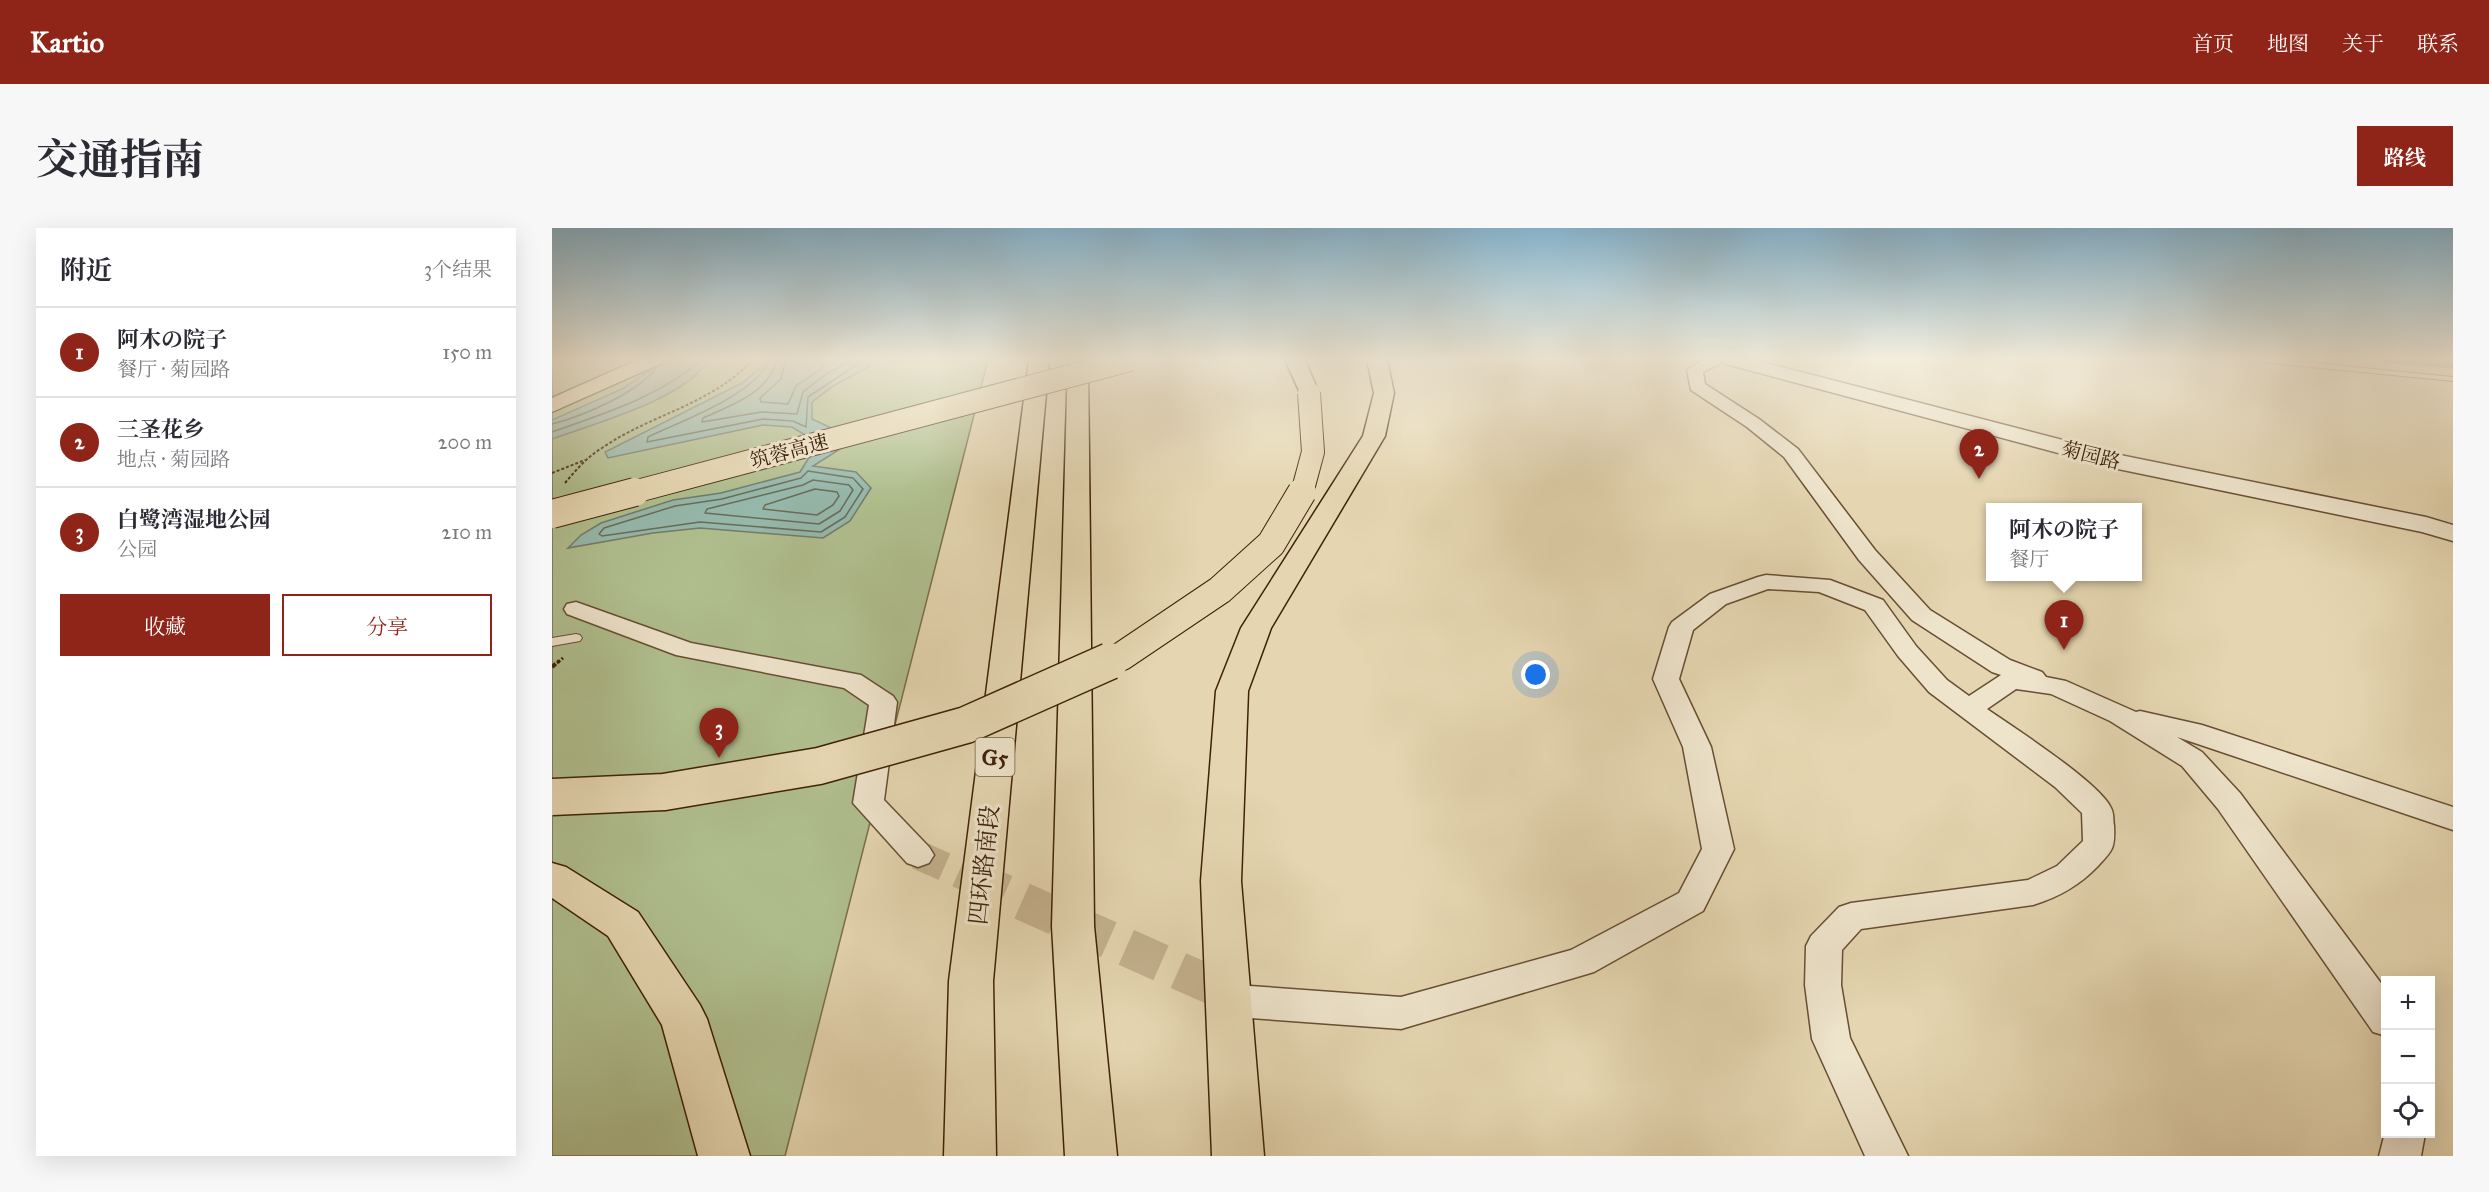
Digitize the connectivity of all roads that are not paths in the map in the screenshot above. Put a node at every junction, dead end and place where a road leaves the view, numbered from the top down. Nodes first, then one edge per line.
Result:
1 (898, 403) edge
2 (967, 403) edge
3 (1034, 403) edge
4 (1078, 403) edge
5 (1310, 403) edge
6 (1382, 403) edge
7 (1723, 403) edge
8 (1897, 403) edge
9 (555, 492) edge
10 (552, 514) edge
11 (2453, 533) edge
12 (576, 609) dead end
13 (576, 638) dead end
14 (552, 642) edge
15 (2057, 687) junction
16 (1968, 709) junction
17 (2120, 715) junction
18 (552, 797) edge
19 (2453, 819) edge
20 (918, 855) tunnel mouth
21 (552, 878) edge
22 (1250, 1002) tunnel mouth
23 (2381, 1014) edge
24 (2403, 1138) edge
25 (724, 1156) edge
26 (970, 1156) edge
27 (1091, 1156) edge
28 (1238, 1156) edge
29 (1887, 1156) edge
30 (2400, 1156) edge

1 - 9 highway, 筑蓉高速
2 - 10 highway, 筑蓉高速, bridge
3 - 26 highway, 四环路南段 / G5
4 - 27 highway
5 - 18 highway, bridge
6 - 28 highway
7 - 15 street
8 - 11 street, 菊园路
12 - 20 street
13 - 14 lane
15 - 16 street
15 - 17 street
16 - 22 street
16 - 29 street
17 - 19 street
17 - 23 street
21 - 25 highway
24 - 30 street

